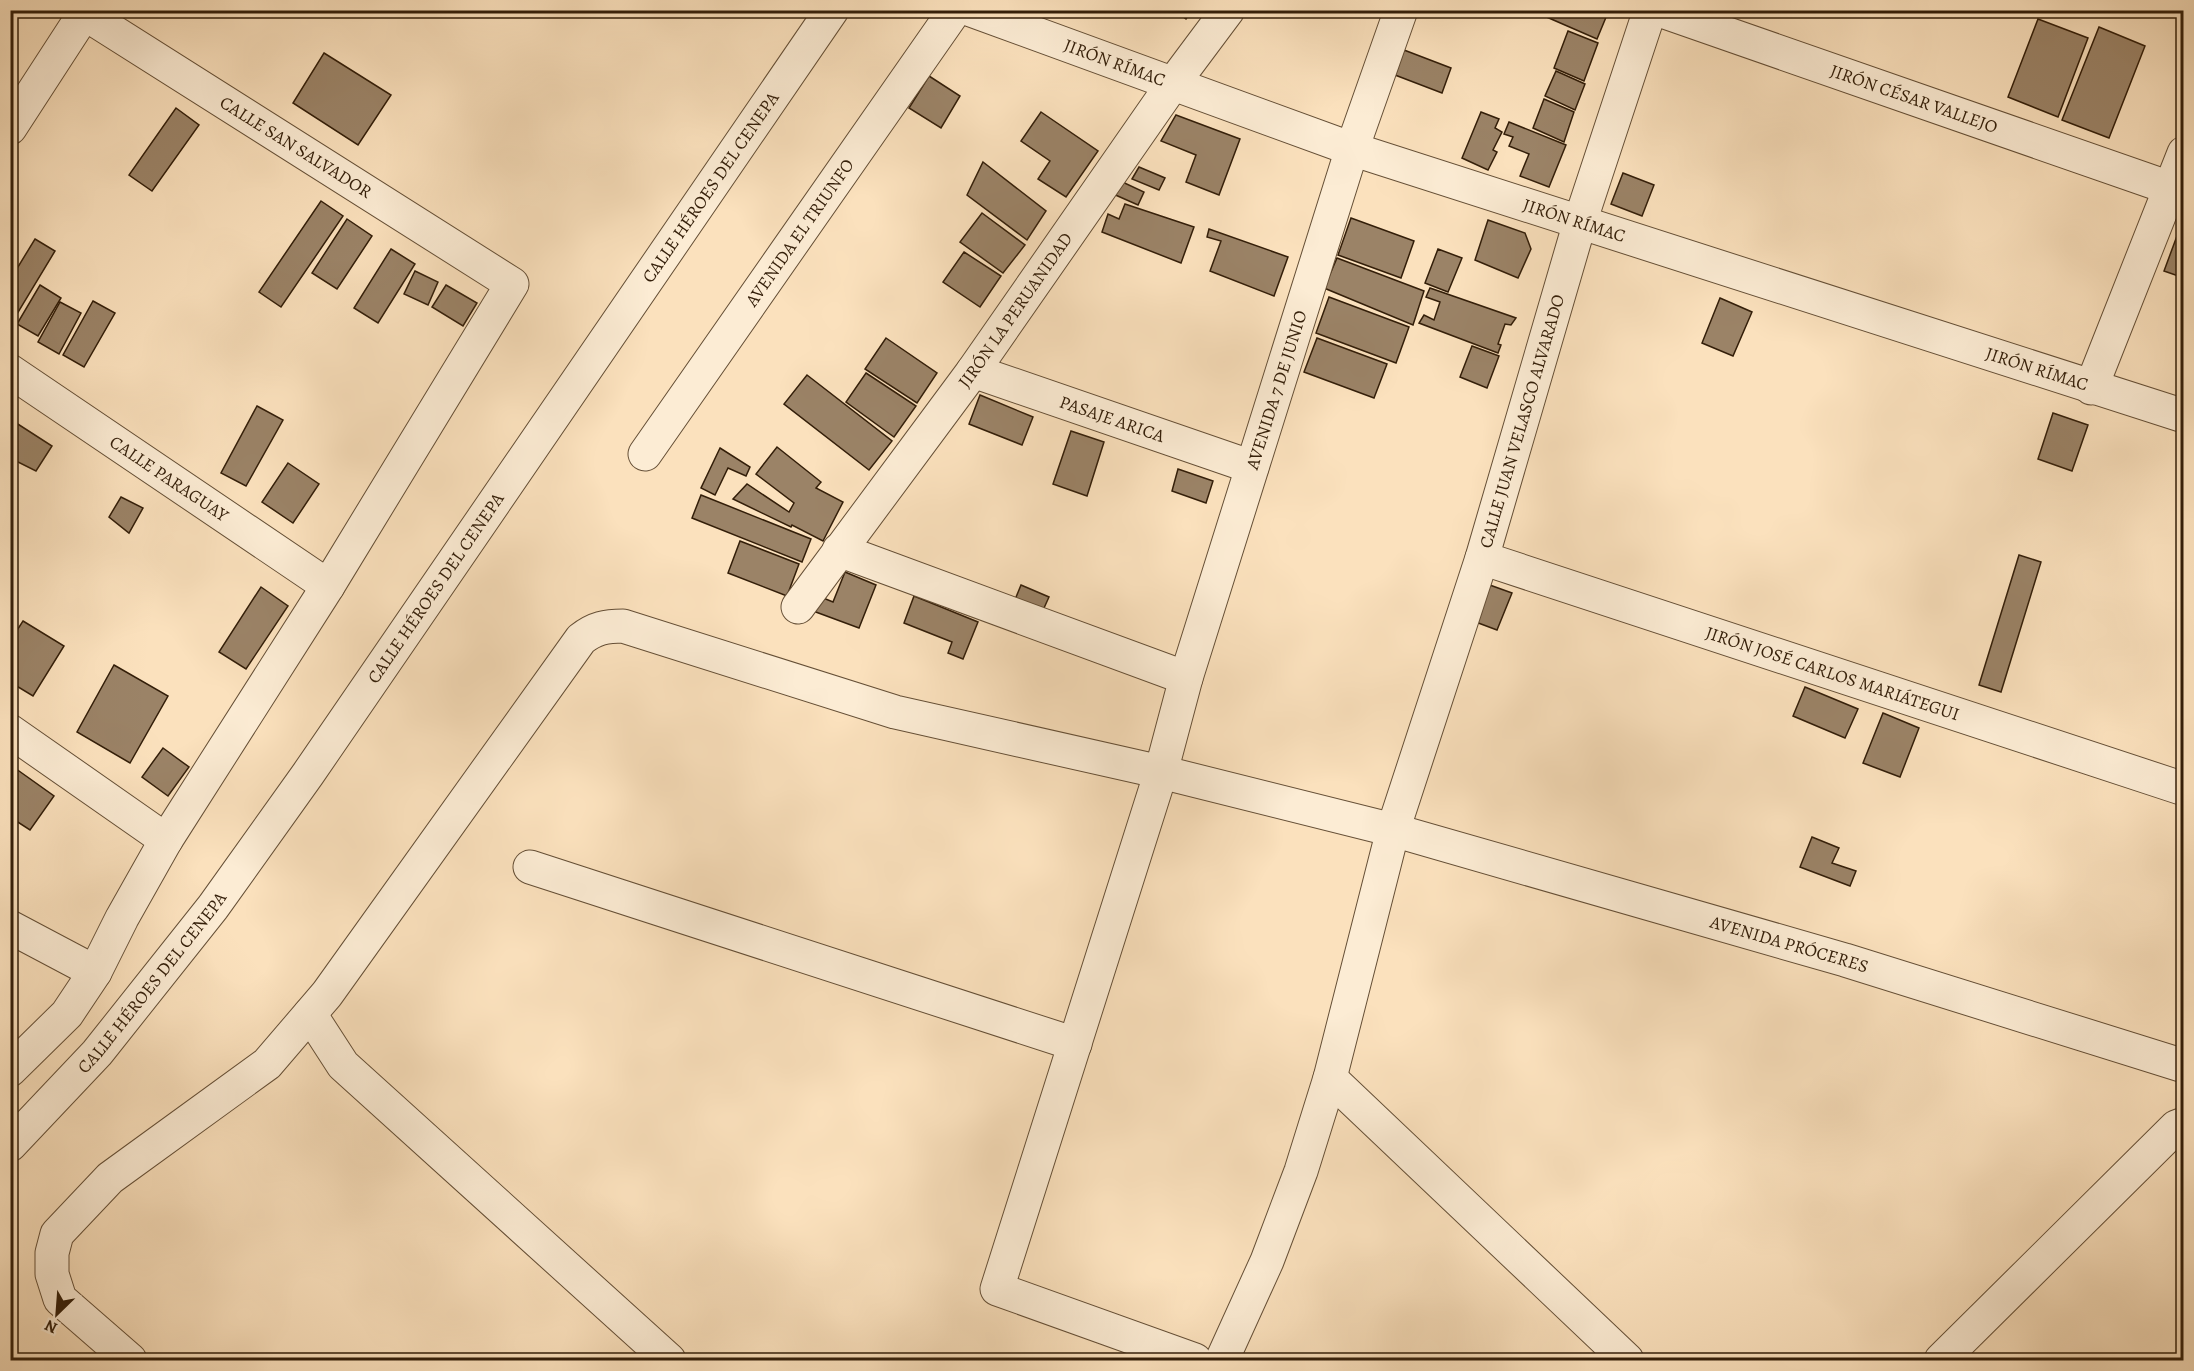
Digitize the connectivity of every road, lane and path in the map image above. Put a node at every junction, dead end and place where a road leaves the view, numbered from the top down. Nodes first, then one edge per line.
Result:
1 (832, 10) edge
2 (955, 10) edge
3 (970, 10) edge
4 (1228, 10) edge
5 (1401, 10) edge
6 (1650, 10) edge
7 (1659, 10) edge
8 (81, 12) edge
9 (1172, 85) junction
10 (10, 128) edge
11 (1352, 149) junction
12 (2184, 153) edge
13 (2170, 188) junction
14 (1580, 222) junction
15 (973, 370) junction
16 (10, 371) edge
17 (2091, 387) junction
18 (2184, 417) edge
19 (645, 454) dead end
20 (1252, 467) junction
21 (839, 550) junction
22 (1482, 558) junction
23 (328, 586) junction
24 (798, 607) dead end
25 (1186, 678) junction
26 (10, 731) edge
27 (1161, 772) junction
28 (2184, 789) edge
29 (1393, 830) junction
30 (166, 840) junction
31 (530, 867) dead end
32 (10, 927) edge
33 (95, 972) junction
34 (310, 1014) junction
35 (1075, 1044) junction
36 (2184, 1066) edge
37 (10, 1070) edge
38 (1330, 1078) junction
39 (2184, 1124) edge
40 (10, 1145) edge
41 (1622, 1359) edge
42 (130, 1360) edge
43 (669, 1360) edge
44 (1195, 1360) edge
45 (1222, 1360) edge
46 (1941, 1360) edge

1 - 40 street, CALLE HÉROES DEL CENEPA
2 - 19 street, AVENIDA EL TRIUNFO
3 - 9 street, JIRÓN RÍMAC
4 - 9 street, JIRÓN LA PERUANIDAD
5 - 11 street, AVENIDA 7 DE JUNIO
6 - 14 street, CALLE JUAN VELASCO ALVARADO
7 - 13 street, JIRÓN CÉSAR VALLEJO
8 - 10 street
8 - 23 street, CALLE SAN SALVADOR
9 - 11 street, JIRÓN RÍMAC
9 - 15 street, JIRÓN LA PERUANIDAD
11 - 14 street, JIRÓN RÍMAC
11 - 20 street, AVENIDA 7 DE JUNIO
12 - 13 street
13 - 17 street
14 - 17 street, JIRÓN RÍMAC
14 - 22 street, CALLE JUAN VELASCO ALVARADO
15 - 20 street, PASAJE ARICA
15 - 21 street, JIRÓN LA PERUANIDAD
16 - 23 street, CALLE PARAGUAY
17 - 18 street, JIRÓN RÍMAC
20 - 25 street, AVENIDA 7 DE JUNIO
21 - 24 street, JIRÓN LA PERUANIDAD
21 - 25 street
22 - 28 street, JIRÓN JOSÉ CARLOS MARIÁTEGUI
22 - 29 street, CALLE JUAN VELASCO ALVARADO
23 - 30 street
25 - 27 street, AVENIDA 7 DE JUNIO
26 - 30 street
27 - 29 street, AVENIDA PRÓCERES
27 - 34 street, AVENIDA PRÓCERES
27 - 35 street, AVENIDA 7 DE JUNIO
29 - 36 street, AVENIDA PRÓCERES
29 - 38 street, CALLE JUAN VELASCO ALVARADO
30 - 33 street
31 - 35 street
32 - 33 street
33 - 37 street
34 - 42 street, AVENIDA PRÓCERES
34 - 43 street
35 - 44 street, AVENIDA 7 DE JUNIO
38 - 41 street
38 - 45 street, CALLE JUAN VELASCO ALVARADO
39 - 46 street

